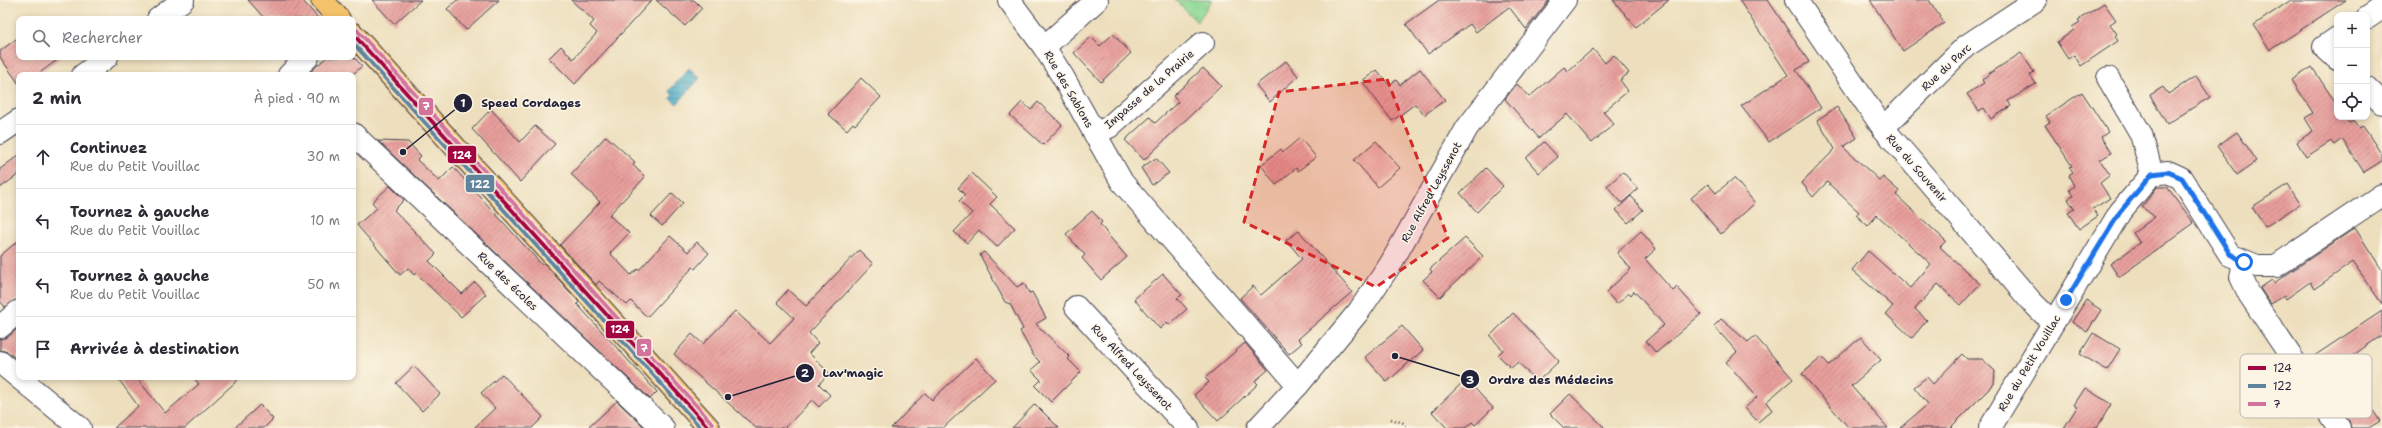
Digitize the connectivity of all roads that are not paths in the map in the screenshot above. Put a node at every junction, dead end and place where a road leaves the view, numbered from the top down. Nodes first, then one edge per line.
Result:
1 (322, 0) edge
2 (1009, 0) edge
3 (1098, 0) edge
4 (1565, 0) edge
5 (1796, 0) edge
6 (2036, 0) edge
7 (177, 2) edge
8 (2382, 8) edge
9 (161, 16) edge
10 (336, 16) edge
11 (2370, 16) edge
12 (356, 37) edge
13 (2334, 40) edge
14 (1203, 43) dead end
15 (1044, 47) junction
16 (2334, 56) edge
17 (103, 60) edge
18 (305, 60) edge
19 (87, 72) edge
20 (293, 72) edge
21 (2108, 78) dead end
22 (2370, 91) edge
23 (2382, 102) edge
24 (16, 122) edge
25 (1883, 128) junction
26 (0, 133) edge
27 (1095, 134) junction
28 (356, 137) edge
29 (2152, 174) junction
30 (2382, 196) edge
31 (2244, 262) junction
32 (1076, 307) dead end
33 (16, 314) edge
34 (2052, 323) junction
35 (0, 327) edge
36 (2289, 354) edge
37 (0, 362) edge
38 (16, 375) edge
39 (22, 380) edge
40 (1298, 386) junction
41 (2332, 418) edge
42 (80, 428) edge
43 (663, 428) edge
44 (708, 428) edge
45 (1188, 428) edge
46 (1258, 428) edge
47 (1990, 428) edge
48 (2339, 428) edge

1 - 10 main road
2 - 15 street, Rue des Sablons
3 - 15 street
4 - 40 street, Rue Alfred Leyssenot
5 - 25 street, Rue du Souvenir
6 - 25 street, Rue du Parc
7 - 9 street
8 - 11 street
12 - 44 main road
13 - 16 street
14 - 27 street, Impasse de la Prairie
15 - 27 street, Rue des Sablons
17 - 19 street
18 - 20 street
21 - 29 street
22 - 23 street
24 - 26 street
25 - 34 street, Rue du Souvenir
27 - 40 street, Rue des Sablons
28 - 43 street, Rue des écoles
29 - 31 street
29 - 34 street, Rue du Petit Vouillac
30 - 31 street
31 - 36 street
32 - 45 street, Rue Alfred Leyssenot
33 - 35 street
34 - 47 street, Rue du Petit Vouillac
37 - 38 street
39 - 42 street
40 - 46 street, Rue Alfred Leyssenot
41 - 48 street

